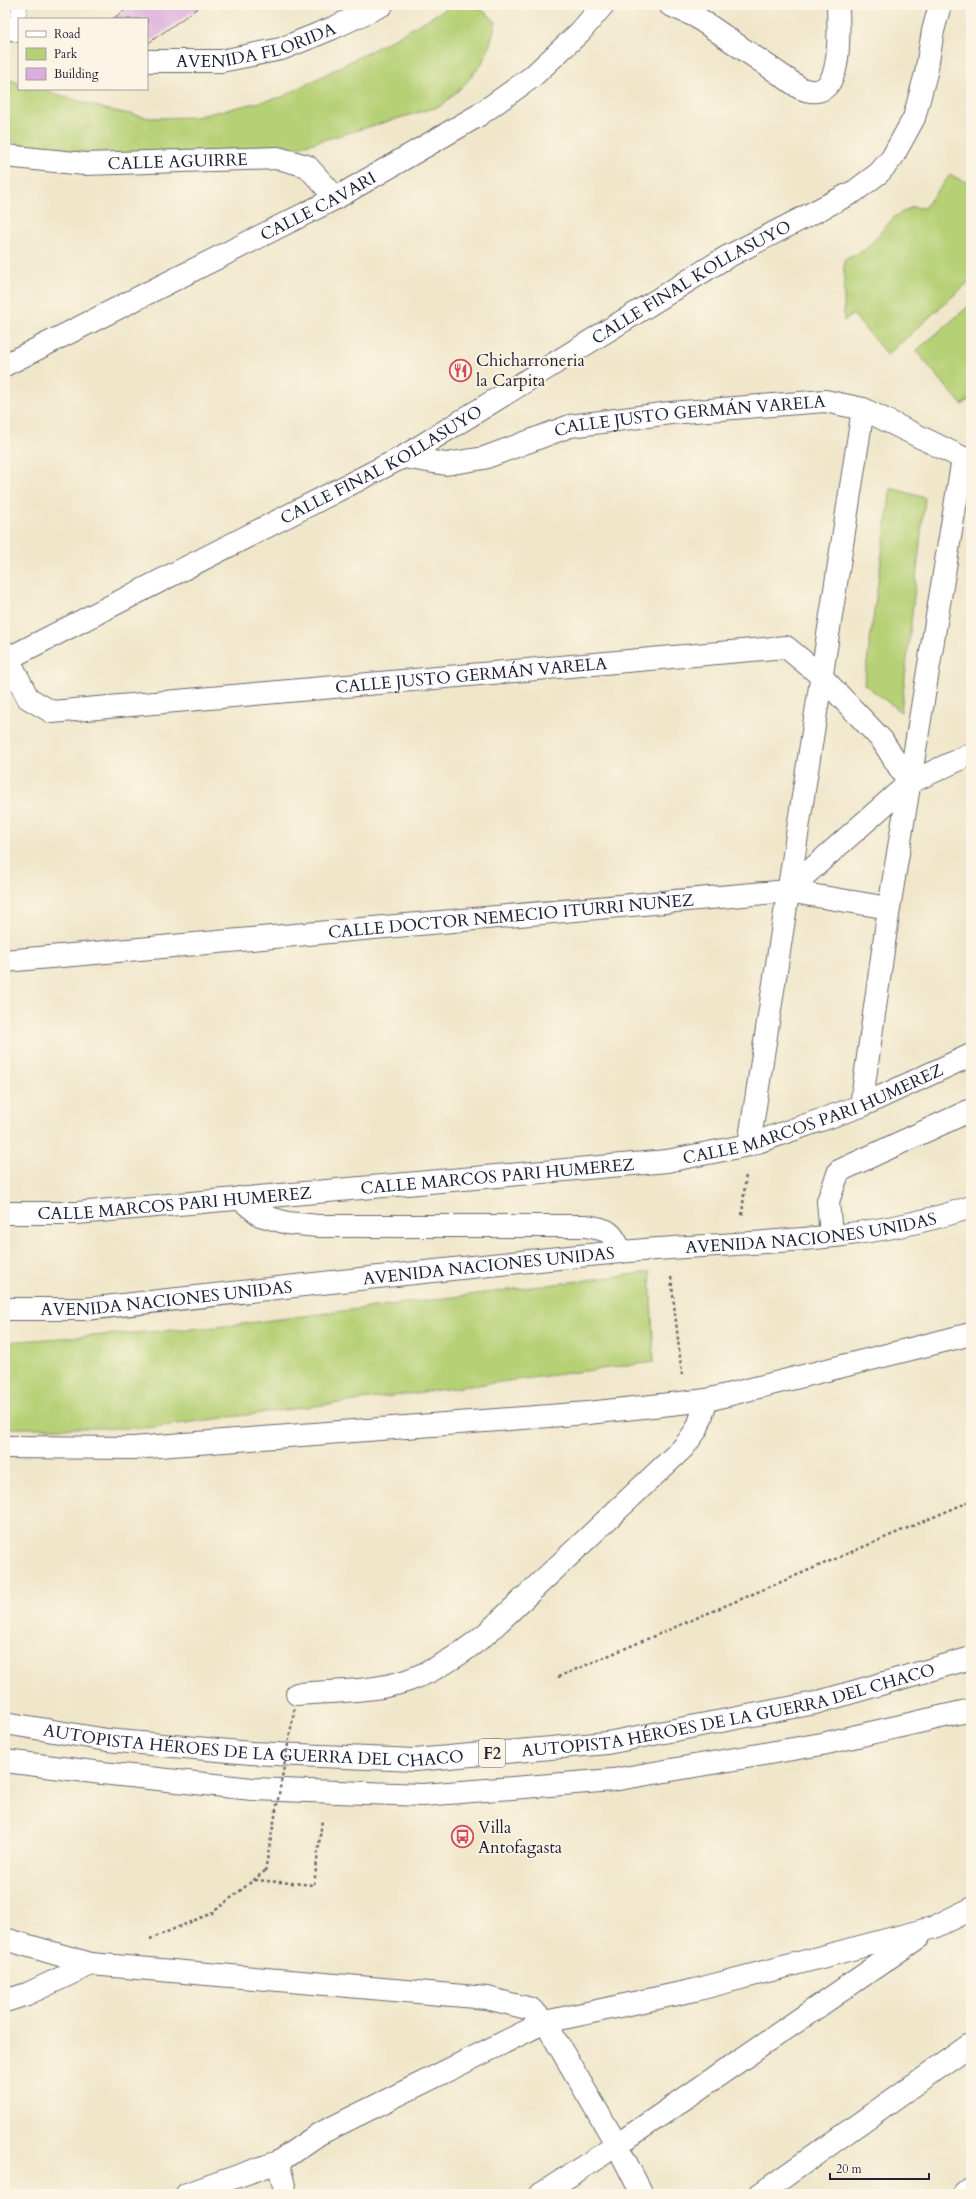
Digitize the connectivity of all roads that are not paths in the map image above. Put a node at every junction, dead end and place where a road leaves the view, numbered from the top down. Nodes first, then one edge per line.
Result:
1 (20, 5) edge
2 (382, 5) edge
3 (603, 5) edge
4 (670, 5) edge
5 (838, 5) edge
6 (940, 5) edge
7 (13, 30) edge
8 (148, 62) edge
9 (5, 156) edge
10 (336, 198) junction
11 (5, 365) edge
12 (863, 408) junction
13 (403, 457) junction
14 (967, 458) edge
15 (6, 657) edge
16 (820, 675) junction
17 (971, 754) edge
18 (909, 783) junction
19 (787, 891) junction
20 (889, 908) junction
21 (5, 961) edge
22 (971, 1055) edge
23 (861, 1106) junction
24 (971, 1110) edge
25 (749, 1145) junction
26 (239, 1198) junction
27 (971, 1207) edge
28 (5, 1213) edge
29 (831, 1236) junction
30 (621, 1252) junction
31 (5, 1309) edge
32 (971, 1334) edge
33 (707, 1400) junction
34 (5, 1447) edge
35 (971, 1658) edge
36 (296, 1700) road end
37 (971, 1710) edge
38 (5, 1723) edge
39 (5, 1761) edge
40 (971, 1909) edge
41 (932, 1928) junction
42 (5, 1939) edge
43 (91, 1964) junction
44 (5, 2001) edge
45 (545, 2022) junction
46 (971, 2044) edge
47 (617, 2145) junction
48 (278, 2162) junction
49 (971, 2190) edge
50 (187, 2194) edge
51 (286, 2194) edge
52 (541, 2194) edge
53 (642, 2194) edge
54 (760, 2194) edge
55 (965, 2194) edge

1 - 7 lane
2 - 8 main road, AVENIDA FLORIDA
3 - 10 main road, CALLE CAVARI
4 - 5 main road
6 - 13 main road, CALLE FINAL KOLLASUYO
9 - 10 main road, CALLE AGUIRRE
10 - 11 main road, CALLE CAVARI
12 - 13 main road, CALLE JUSTO GERMÁN VARELA
12 - 14 main road, CALLE JUSTO GERMÁN VARELA
12 - 16 main road
13 - 15 main road, CALLE FINAL KOLLASUYO
14 - 18 main road
15 - 16 main road, CALLE JUSTO GERMÁN VARELA
16 - 18 main road, CALLE JUSTO GERMÁN VARELA
16 - 19 main road
17 - 18 main road
18 - 19 main road
18 - 20 main road
19 - 20 main road, CALLE DOCTOR NEMECIO ITURRI NUÑEZ
19 - 21 main road, CALLE DOCTOR NEMECIO ITURRI NUÑEZ
19 - 25 main road
20 - 23 main road
22 - 23 main road, CALLE MARCOS PARI HUMEREZ
23 - 25 main road, CALLE MARCOS PARI HUMEREZ
24 - 29 main road
25 - 26 main road, CALLE MARCOS PARI HUMEREZ
26 - 28 main road, CALLE MARCOS PARI HUMEREZ
26 - 30 main road
27 - 29 main road, AVENIDA NACIONES UNIDAS
29 - 30 main road, AVENIDA NACIONES UNIDAS
30 - 31 main road, AVENIDA NACIONES UNIDAS
32 - 33 main road
33 - 34 main road
33 - 36 main road
35 - 38 main road, AUTOPISTA HÉROES DE LA GUERRA DEL CHACO / F2
37 - 39 main road, F2
40 - 41 main road
41 - 45 main road
41 - 47 main road
42 - 43 main road
43 - 44 main road
43 - 45 main road
45 - 47 main road
45 - 48 main road
46 - 54 main road
47 - 52 main road
47 - 53 main road
48 - 50 main road
48 - 51 main road
49 - 55 main road

